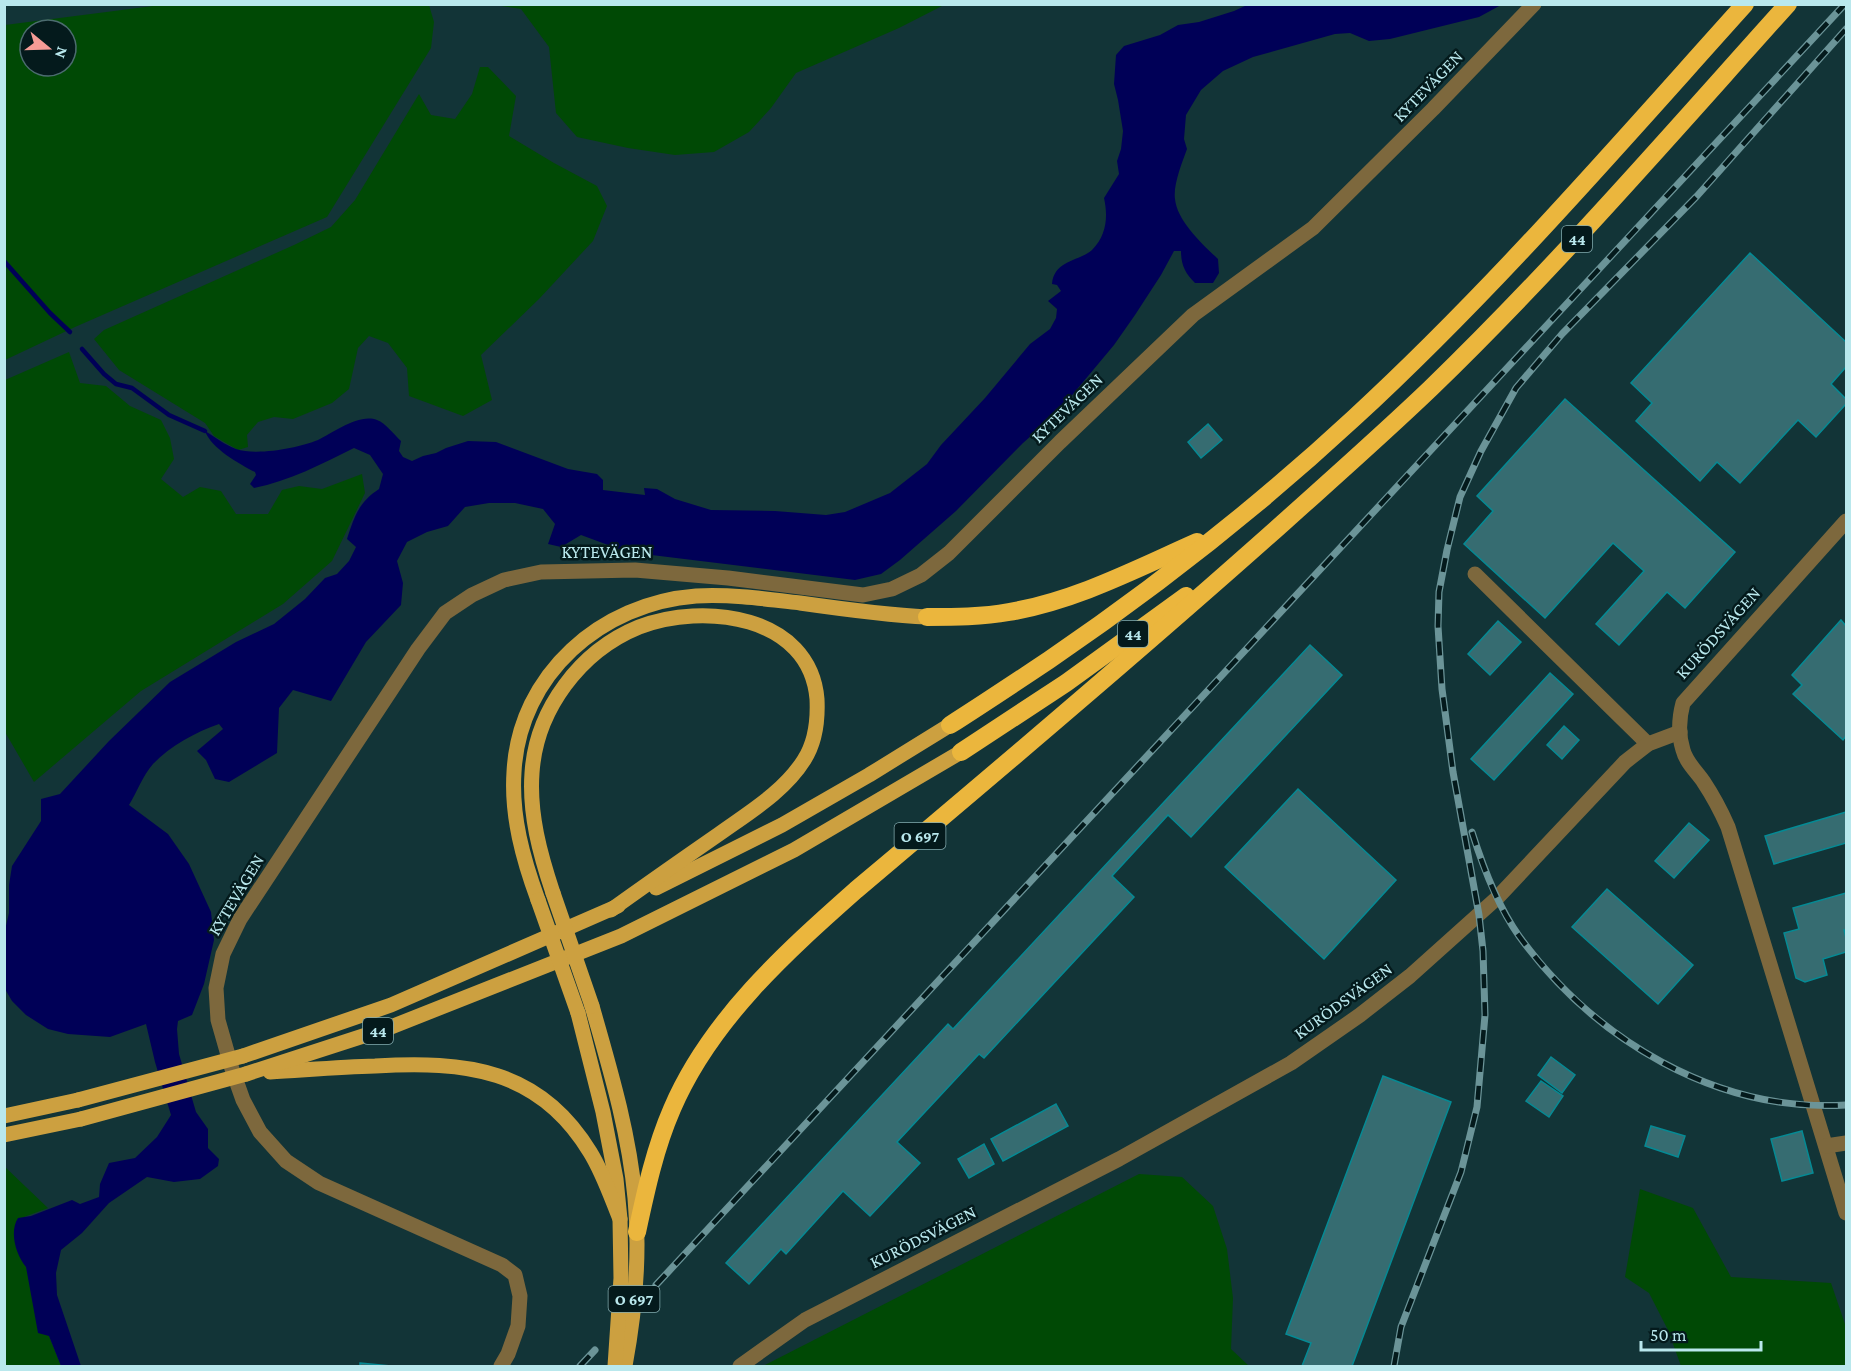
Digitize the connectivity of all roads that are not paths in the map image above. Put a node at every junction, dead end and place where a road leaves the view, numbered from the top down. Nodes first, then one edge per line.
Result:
1 (1534, 4) edge
2 (1745, 4) edge
3 (1788, 4) edge
4 (1299, 509) junction
5 (1846, 521) edge
6 (1221, 532) junction
7 (1475, 574) dead end
8 (927, 617) joint
9 (950, 725) joint
10 (1680, 732) junction
11 (1648, 744) junction
12 (961, 752) joint
13 (611, 910) junction
14 (246, 1074) junction
15 (4, 1116) edge
16 (4, 1136) edge
17 (1846, 1143) edge
18 (1826, 1146) junction
19 (1846, 1213) edge
20 (620, 1219) junction
21 (637, 1232) junction
22 (501, 1366) edge
23 (615, 1366) edge
24 (625, 1366) edge
25 (740, 1366) edge

1 - 22 street, KYTEVÄGEN
2 - 6 highway, 44
3 - 4 highway, 44
4 - 12 highway, 44
4 - 21 highway, O 697
5 - 10 street, KURÖDSVÄGEN
6 - 8 highway, O 697
6 - 9 highway, 44
7 - 11 street
8 - 20 main road, O 697, bridge
9 - 13 main road, 44
10 - 11 street, KURÖDSVÄGEN
10 - 18 street
11 - 25 street, KURÖDSVÄGEN
12 - 14 main road, 44
13 - 15 main road, 44, bridge
13 - 21 main road, bridge
14 - 16 main road, 44, bridge
14 - 20 main road
17 - 18 street
18 - 19 street
20 - 23 main road, O 697
21 - 24 main road, O 697

